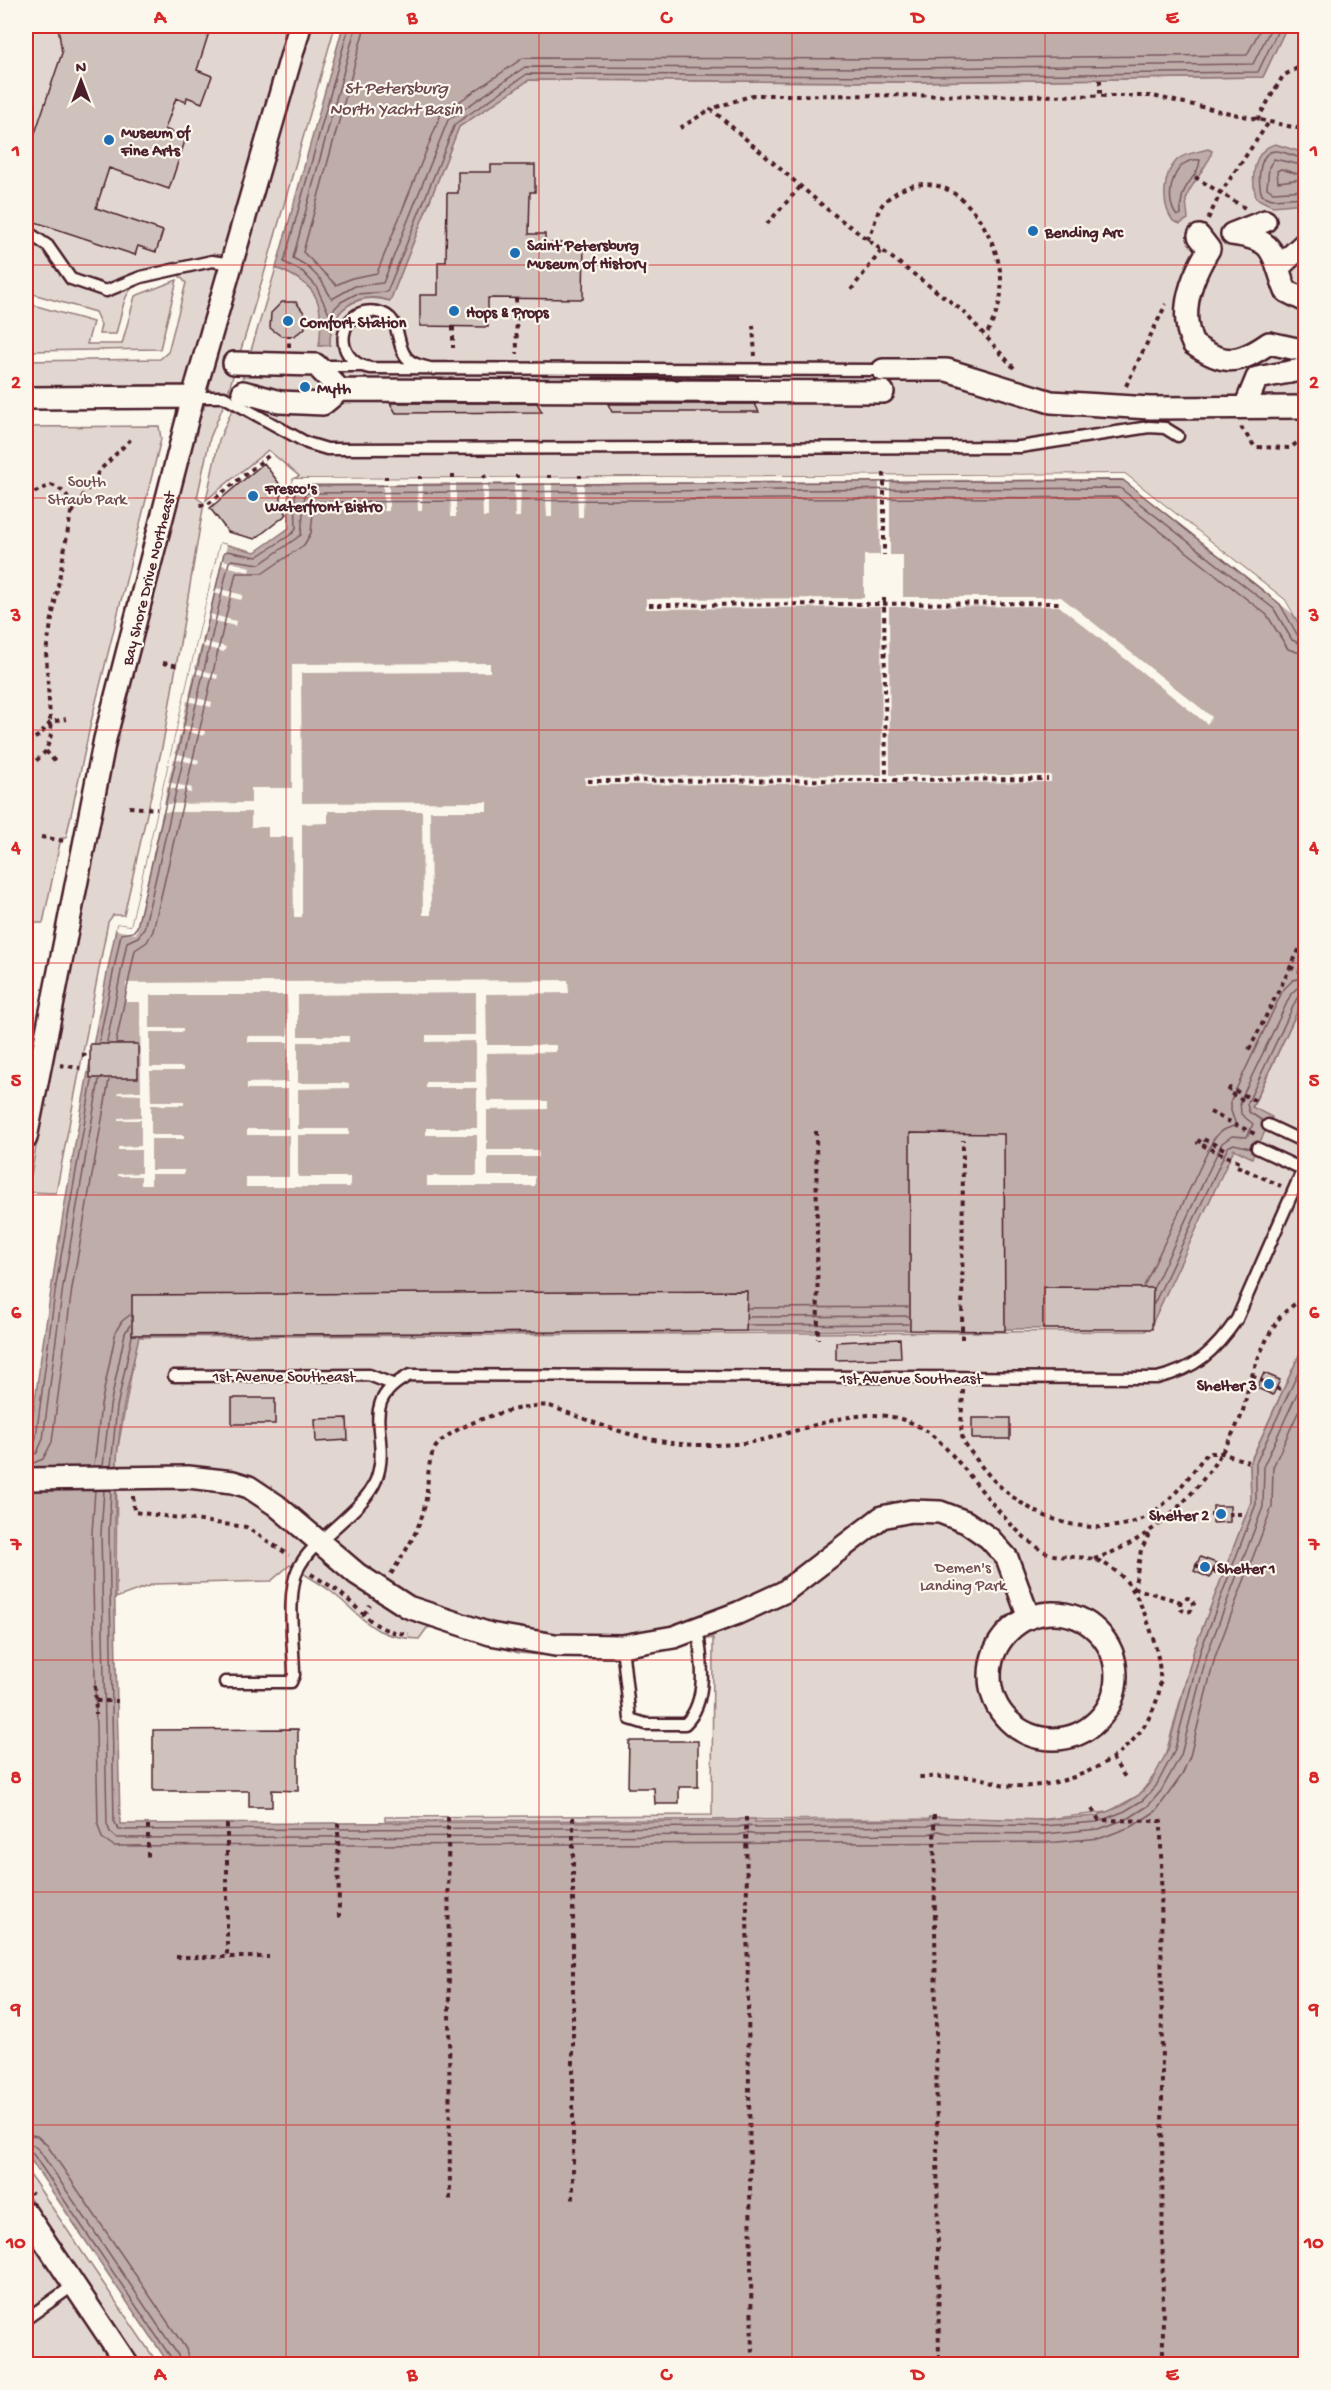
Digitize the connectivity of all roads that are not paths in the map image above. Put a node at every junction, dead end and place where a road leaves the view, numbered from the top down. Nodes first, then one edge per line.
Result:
1 (300, 26) edge
2 (1265, 221) dead end
3 (26, 231) edge
4 (1232, 234) junction
5 (1305, 242) edge
6 (231, 264) junction
7 (1279, 267) junction
8 (1305, 301) edge
9 (1305, 351) edge
10 (234, 363) dead end
11 (316, 366) junction
12 (362, 366) junction
13 (434, 369) junction
14 (1305, 369) edge
15 (883, 370) joint
16 (340, 390) junction
17 (243, 392) dead end
18 (883, 392) dead end
19 (193, 397) junction
20 (26, 398) edge
21 (1305, 406) edge
22 (1236, 407) junction
23 (1178, 436) dead end
24 (29, 1110) edge
25 (1268, 1125) dead end
26 (26, 1138) edge
27 (1305, 1143) edge
28 (1257, 1148) dead end
29 (1304, 1166) edge
30 (174, 1376) dead end
31 (392, 1384) junction
32 (26, 1479) edge
33 (321, 1542) junction
34 (1029, 1618) junction
35 (697, 1627) junction
36 (622, 1646) junction
37 (225, 1682) dead end
38 (26, 2213) edge
39 (74, 2285) junction
40 (26, 2319) edge
41 (127, 2364) edge

1 - 6 street, Bay Shore Drive Northeast
2 - 4 street
3 - 6 lane
4 - 7 street
4 - 9 street
5 - 7 street
6 - 19 street, Bay Shore Drive Northeast
7 - 8 street
10 - 11 street
11 - 12 lane
11 - 16 street
12 - 13 lane
12 - 13 lane
13 - 15 lane
14 - 22 street
15 - 22 street
16 - 17 street
16 - 18 street
19 - 20 street
19 - 23 lane
19 - 24 street, Bay Shore Drive Northeast
21 - 22 street
24 - 26 street, Bay Shore Drive Northeast
25 - 27 lane
28 - 29 lane
29 - 31 lane, 1st Avenue Southeast
30 - 31 lane, 1st Avenue Southeast
31 - 33 lane
32 - 33 street
33 - 36 street
33 - 37 lane
34 - 34 street
34 - 35 street
35 - 36 street
35 - 36 lane
38 - 39 street
39 - 40 lane
39 - 41 street

